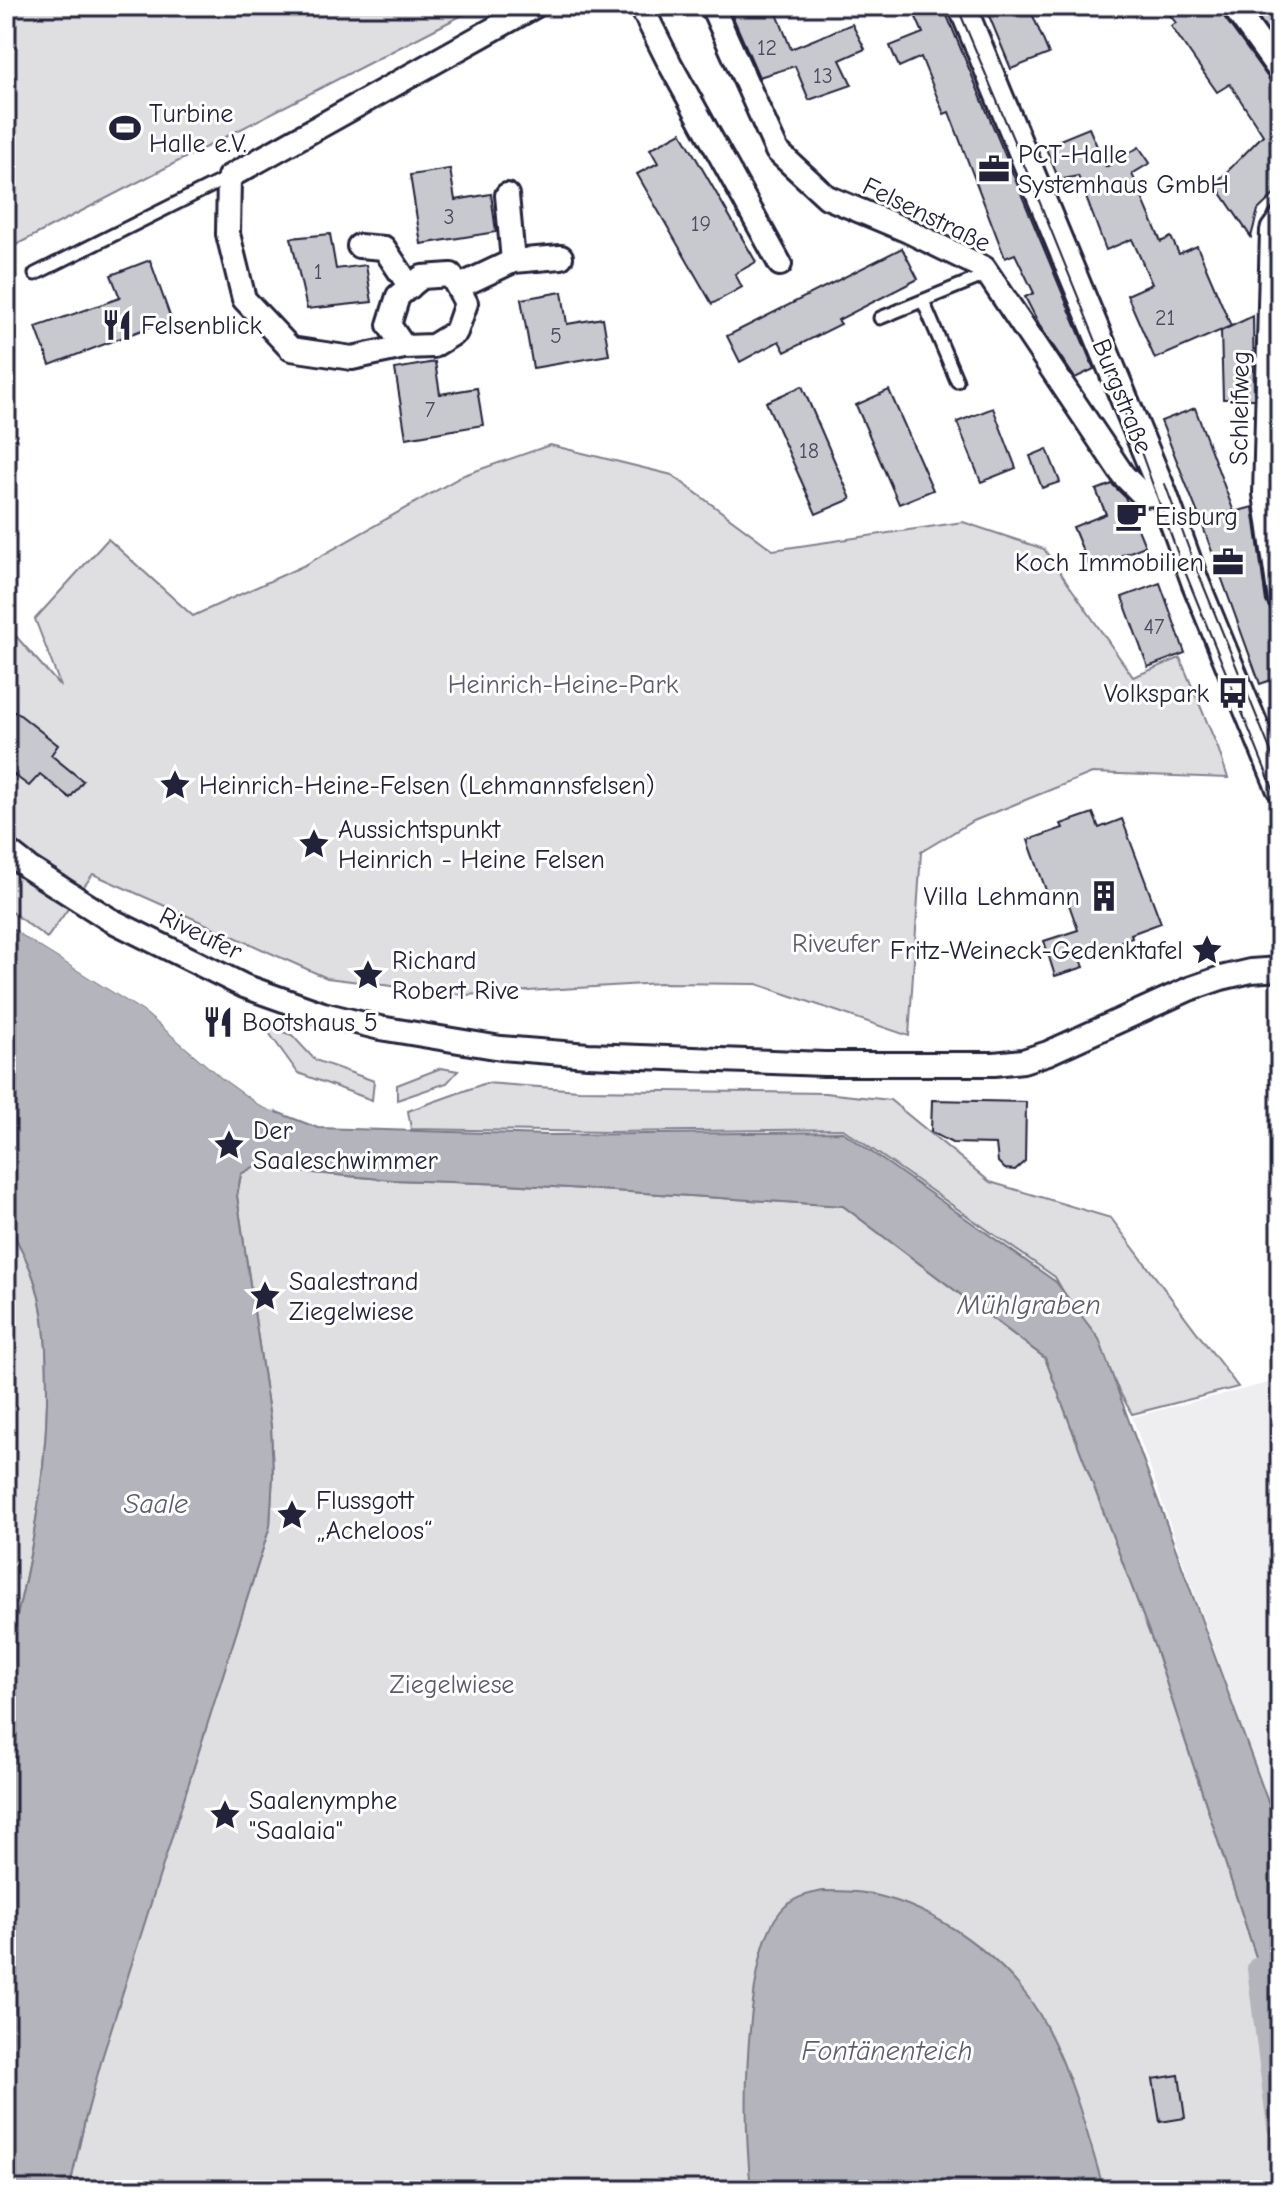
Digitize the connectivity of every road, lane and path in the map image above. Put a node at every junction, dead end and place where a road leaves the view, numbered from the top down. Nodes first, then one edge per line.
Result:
1 (535, 6) edge
2 (641, 6) edge
3 (712, 6) edge
4 (962, 6) edge
5 (1233, 6) edge
6 (1280, 71) edge
7 (229, 177) junction
8 (507, 195) dead end
9 (1280, 219) edge
10 (359, 246) dead end
11 (561, 257) dead end
12 (513, 261) junction
13 (780, 264) dead end
14 (35, 274) dead end
15 (988, 274) junction
16 (410, 287) junction
17 (458, 287) junction
18 (923, 301) junction
19 (880, 318) dead end
20 (404, 347) junction
21 (957, 381) dead end
22 (1273, 490) edge
23 (1163, 493) junction
24 (1280, 600) edge
25 (1280, 788) edge
26 (6, 850) edge
27 (1280, 969) edge

1 - 7 street
2 - 13 street
3 - 15 street, Felsenstraße
4 - 23 street, Burgstraße
5 - 6 street
7 - 14 lane
7 - 20 street
8 - 12 street
9 - 22 street, Schleifweg
10 - 16 street
11 - 12 street
12 - 17 street
15 - 18 lane
15 - 23 street, Felsenstraße
16 - 17 street
16 - 20 street
17 - 20 street
18 - 19 lane
18 - 21 lane
22 - 24 street, Schleifweg
23 - 25 street, Burgstraße
26 - 27 street, Riveufer

